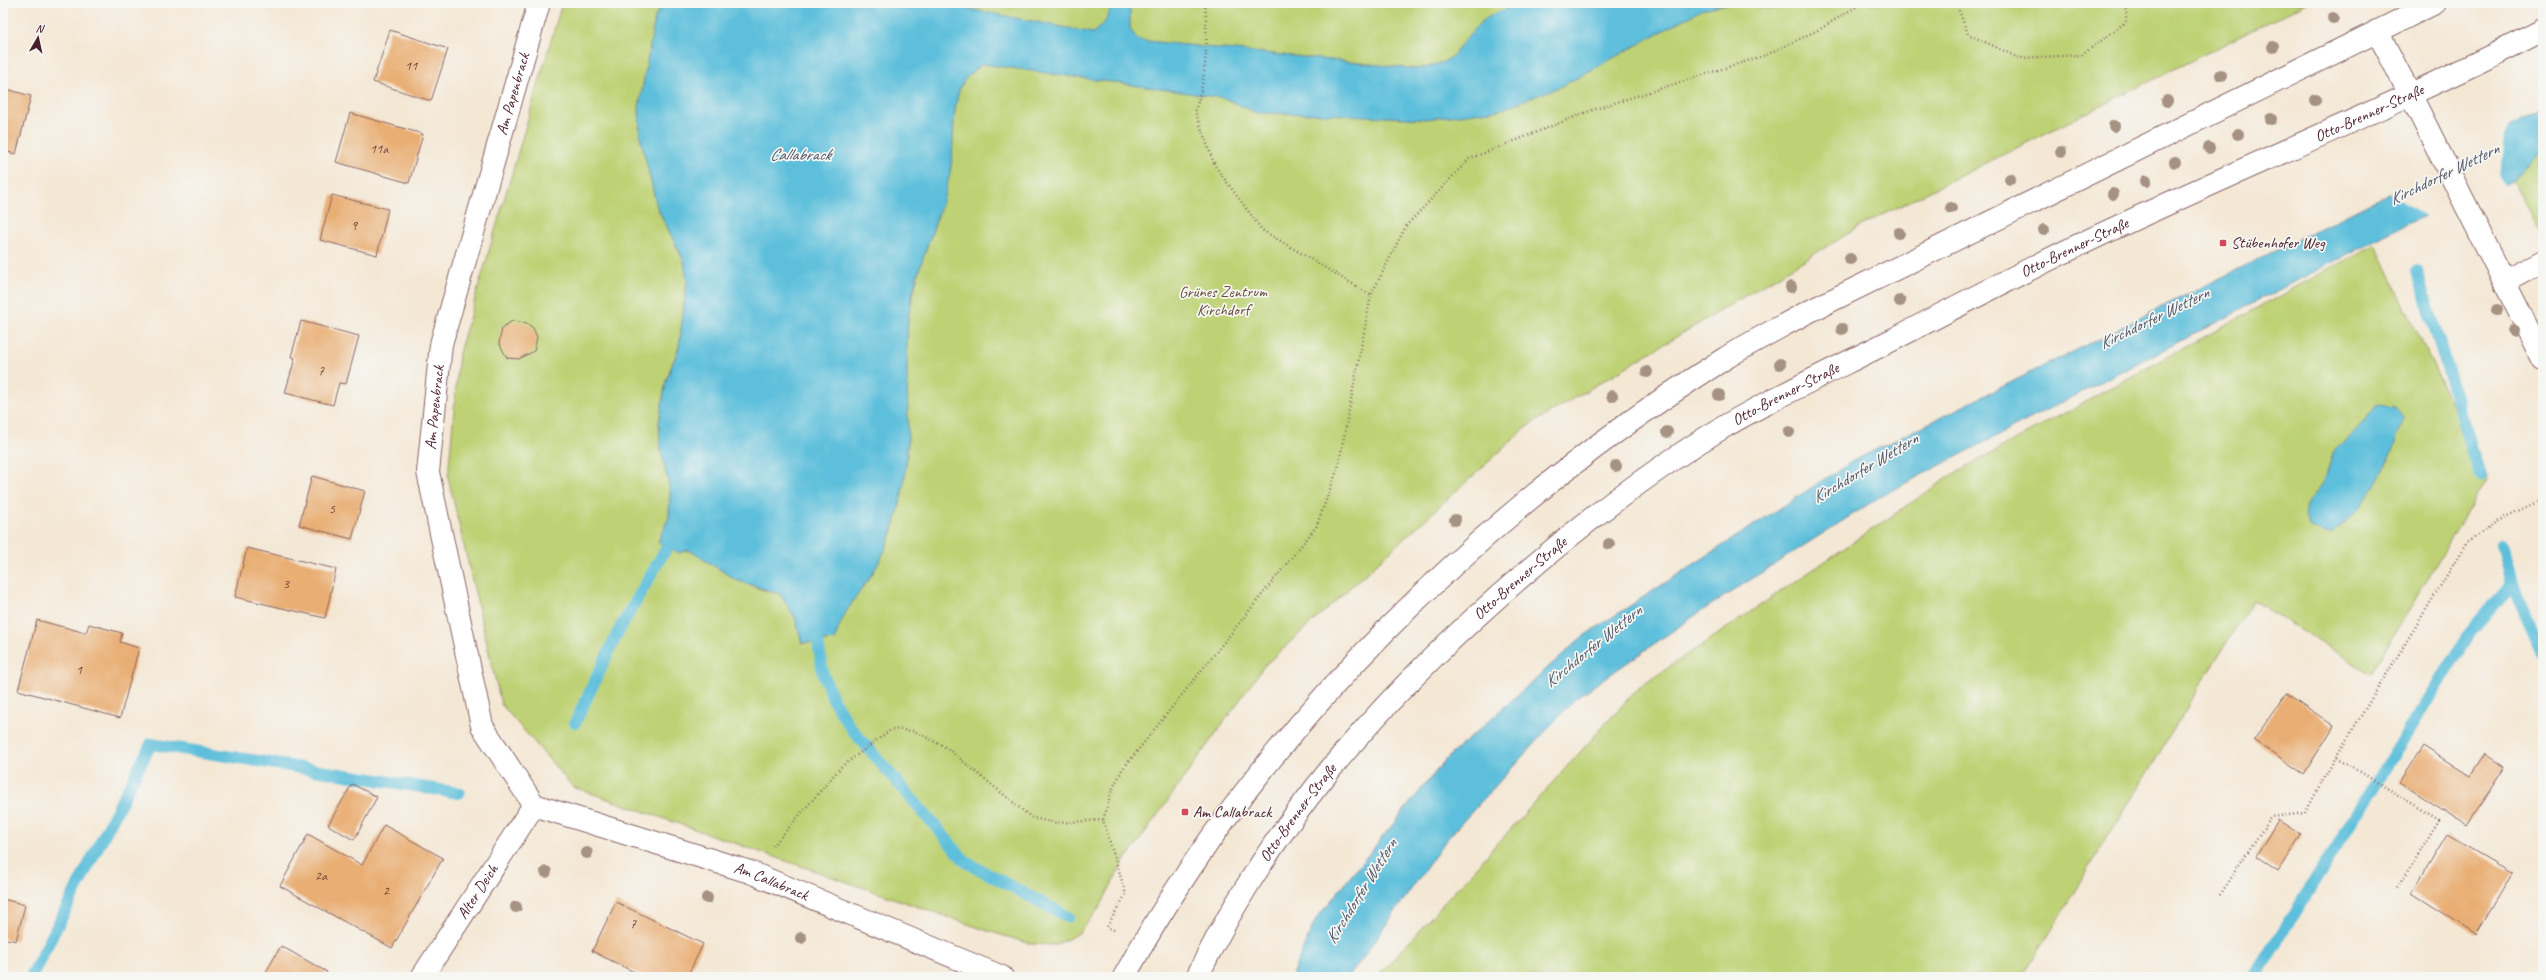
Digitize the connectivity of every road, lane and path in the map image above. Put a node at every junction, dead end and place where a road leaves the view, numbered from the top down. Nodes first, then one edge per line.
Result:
1 (539, 3) edge
2 (1205, 3) edge
3 (1862, 3) edge
4 (1956, 3) edge
5 (2127, 3) edge
6 (2435, 3) edge
7 (2543, 30) edge
8 (2377, 31) junction
9 (2411, 96) junction
10 (2543, 261) edge
11 (2505, 281) junction
12 (1371, 295) junction
13 (2543, 358) edge
14 (2543, 500) edge
15 (2336, 756) junction
16 (534, 805) junction
17 (1103, 820) junction
18 (750, 872) junction
19 (2396, 890) dead end
20 (2219, 896) dead end
21 (1118, 932) dead end
22 (422, 977) edge
23 (1002, 977) edge
24 (1124, 977) edge
25 (1197, 977) edge

1 - 16 main road, Am Papenbrack
2 - 12 path
3 - 12 path
4 - 5 path
6 - 8 main road
7 - 9 main road, Otto-Brenner-Straße
8 - 9 main road
8 - 24 main road
9 - 11 main road
9 - 25 main road, Otto-Brenner-Straße
10 - 11 main road
11 - 13 main road
12 - 17 path
14 - 15 path
15 - 19 path
15 - 20 path
16 - 18 main road, Am Callabrack
16 - 22 main road, Alter Deich
17 - 18 path
17 - 21 path
18 - 23 main road, Am Callabrack

